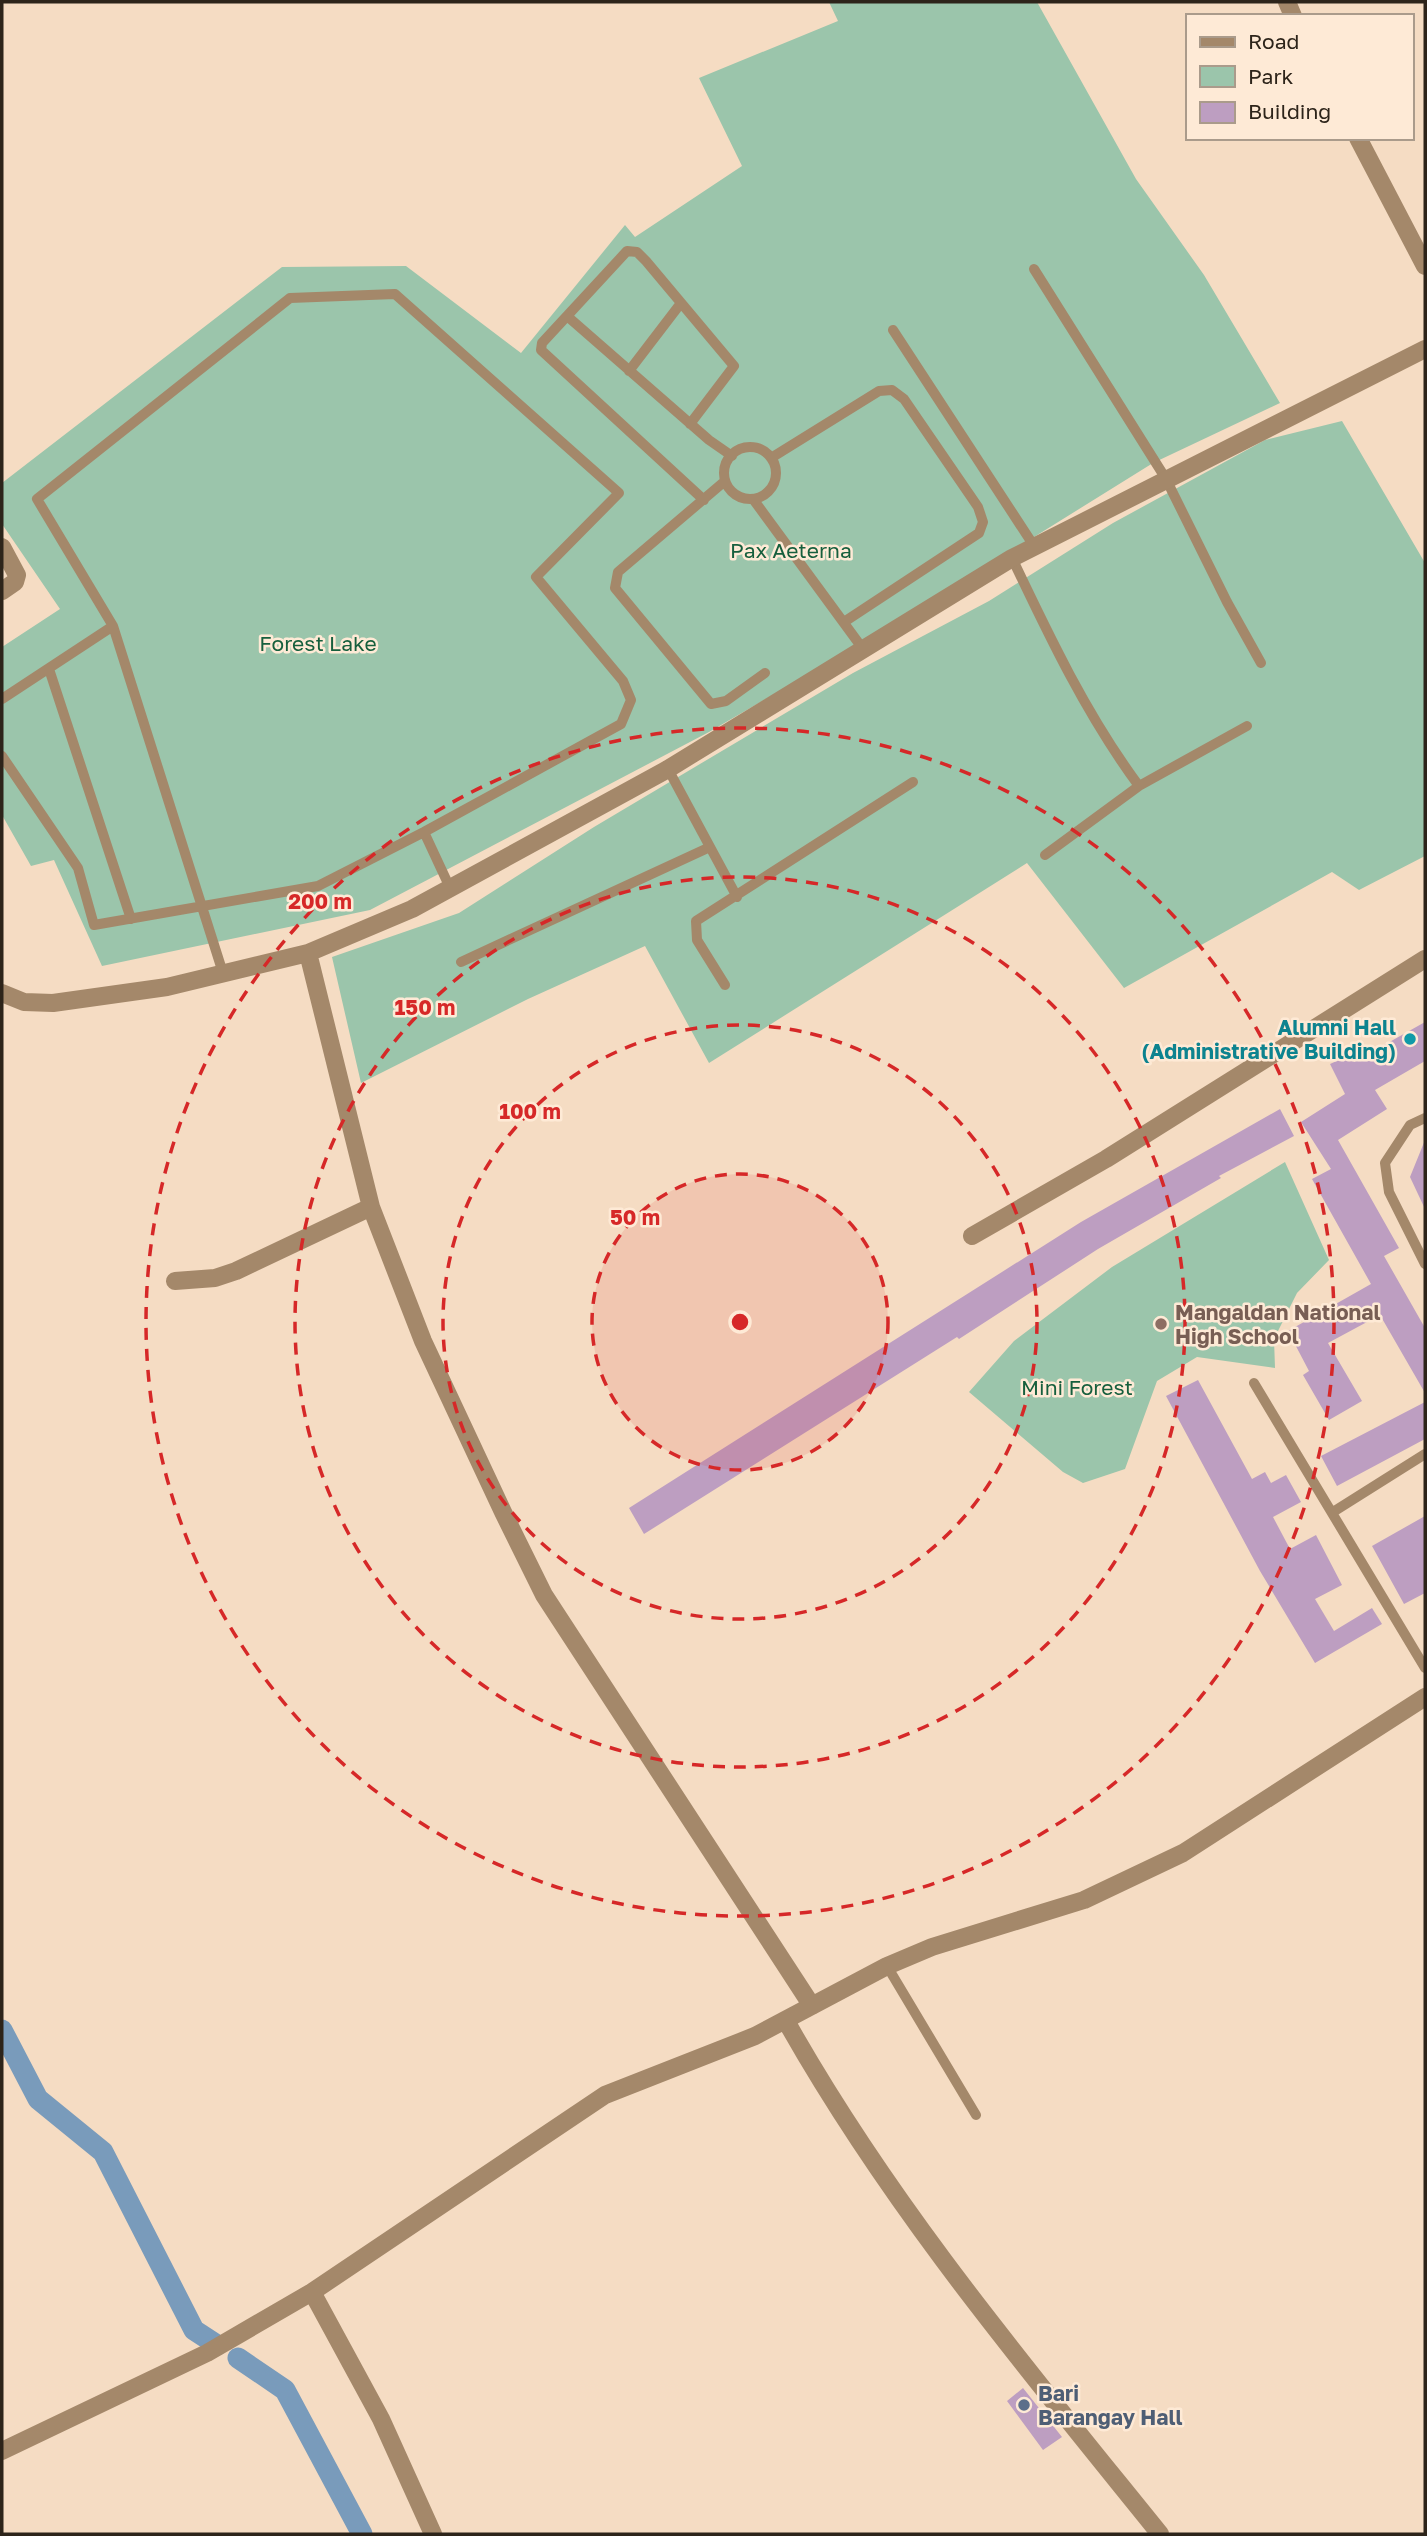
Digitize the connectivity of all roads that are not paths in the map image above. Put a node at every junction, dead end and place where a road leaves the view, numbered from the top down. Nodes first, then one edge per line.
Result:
1 (1359, 140) edge
2 (1425, 266) edge
3 (1034, 269) dead end
4 (681, 303) junction
5 (567, 316) junction
6 (893, 330) dead end
7 (1425, 349) edge
8 (629, 371) junction
9 (690, 424) junction
10 (732, 456) junction
11 (771, 458) junction
12 (1166, 479) junction
13 (726, 481) junction
14 (753, 499) junction
15 (704, 500) junction
16 (1034, 546) junction
17 (2, 547) edge
18 (1012, 558) junction
19 (2, 591) edge
20 (844, 622) junction
21 (113, 626) junction
22 (863, 649) junction
23 (1261, 663) dead end
24 (49, 669) junction
25 (765, 673) dead end
26 (2, 699) edge
27 (1247, 726) dead end
28 (2, 755) edge
29 (668, 769) junction
30 (913, 782) dead end
31 (1139, 786) junction
32 (424, 832) junction
33 (710, 846) junction
34 (1045, 855) dead end
35 (451, 890) junction
36 (737, 897) junction
37 (204, 904) junction
38 (131, 919) junction
39 (308, 953) junction
40 (1425, 959) edge
41 (461, 962) dead end
42 (223, 973) junction
43 (725, 985) dead end
44 (2, 993) edge
45 (1425, 1118) edge
46 (371, 1207) junction
47 (972, 1236) dead end
48 (1425, 1264) edge
49 (175, 1281) dead end
50 (1254, 1383) dead end
51 (1425, 1454) edge
52 (1333, 1512) junction
53 (1425, 1668) edge
54 (1425, 1697) edge
55 (887, 1966) junction
56 (812, 2006) junction
57 (786, 2021) junction
58 (976, 2115) dead end
59 (312, 2292) junction
60 (2, 2451) edge
61 (433, 2534) edge
62 (1160, 2534) edge

1 - 2 street
3 - 12 lane
4 - 5 lane
4 - 8 lane
4 - 9 lane
5 - 8 lane
5 - 15 lane
6 - 16 lane
7 - 12 street
8 - 9 lane
9 - 10 lane
10 - 11 lane
10 - 13 lane
11 - 14 lane
11 - 20 lane
12 - 16 street
12 - 23 lane
13 - 14 lane
13 - 15 lane
14 - 20 lane
15 - 25 lane
16 - 18 street
17 - 19 street
18 - 22 street
18 - 31 lane
20 - 22 lane
21 - 24 lane
21 - 32 lane
21 - 37 lane
22 - 29 street
24 - 26 lane
24 - 38 lane
27 - 31 lane
28 - 38 lane
29 - 33 lane
29 - 35 street
30 - 36 lane
31 - 34 lane
32 - 35 lane
32 - 37 lane
33 - 36 lane
33 - 41 lane
35 - 39 street
36 - 43 lane
37 - 38 lane
37 - 42 lane
39 - 42 street
39 - 46 street
40 - 47 street
42 - 44 street
45 - 48 lane
46 - 49 street
46 - 56 street
50 - 52 lane
51 - 52 lane
52 - 53 lane
54 - 55 street
55 - 56 street
55 - 58 lane
56 - 57 street
57 - 59 street
57 - 62 street
59 - 60 street
59 - 61 street

